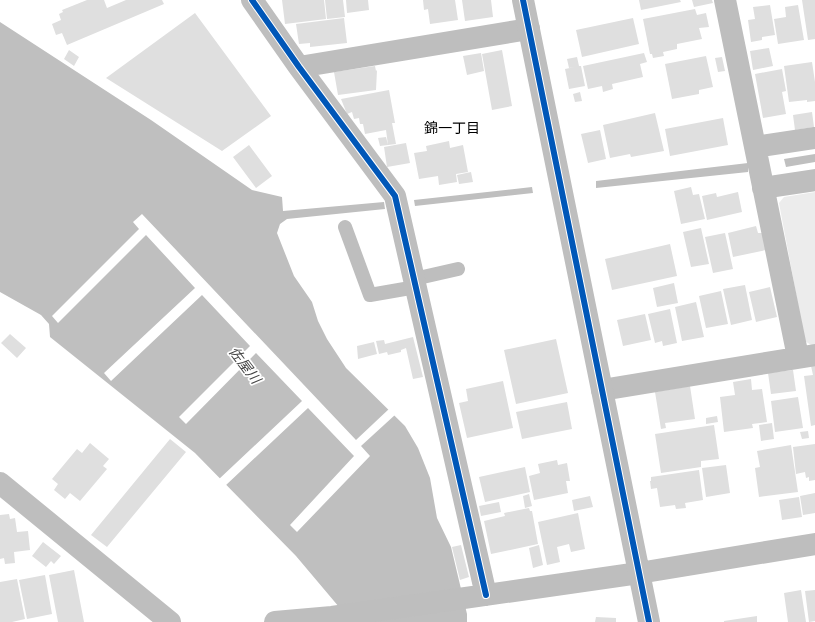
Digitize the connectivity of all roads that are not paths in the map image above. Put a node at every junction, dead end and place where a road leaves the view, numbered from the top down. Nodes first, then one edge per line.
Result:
1 (252, 0) edge
2 (523, 0) edge
3 (725, 0) edge
4 (529, 29) junction
5 (299, 67) junction
6 (815, 138) edge
7 (755, 147) junction
8 (815, 180) edge
9 (763, 188) junction
10 (345, 227) dead end
11 (458, 269) dead end
12 (415, 283) junction
13 (806, 356) edge
14 (602, 390) junction
15 (0, 483) edge
16 (815, 544) edge
17 (639, 573) junction
18 (481, 596) junction
19 (170, 622) edge
20 (275, 622) edge
21 (649, 622) edge

1 - 5 street
2 - 4 street
3 - 7 street
4 - 5 street
4 - 14 street
5 - 12 street
6 - 7 street
7 - 9 street
8 - 9 street
9 - 13 street
10 - 12 lane
11 - 12 lane
12 - 18 street
13 - 14 street
14 - 17 street
15 - 19 street
16 - 17 street
17 - 18 street
17 - 21 street
18 - 20 street

